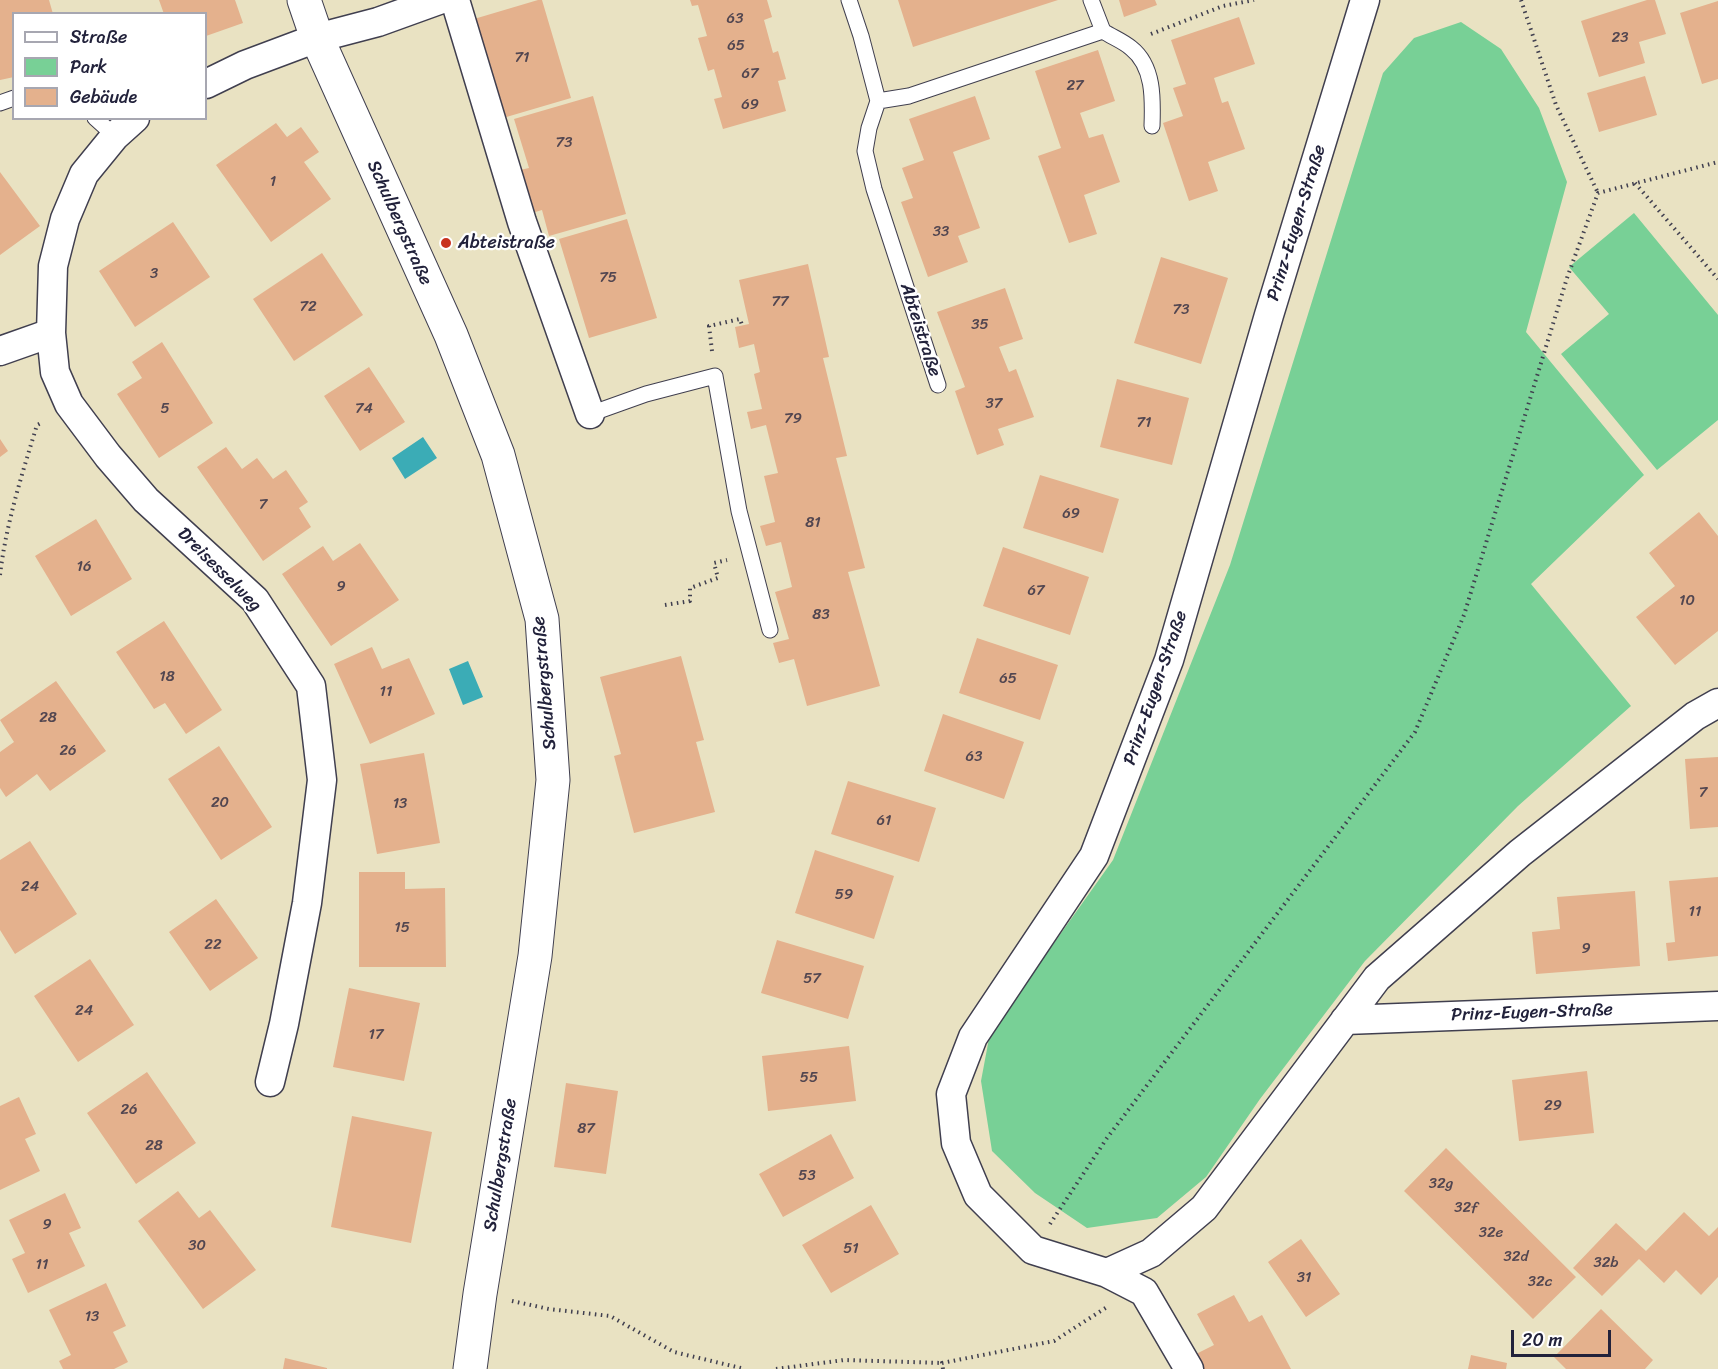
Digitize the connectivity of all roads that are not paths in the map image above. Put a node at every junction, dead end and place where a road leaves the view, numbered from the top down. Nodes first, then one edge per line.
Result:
1 (304, 0) edge
2 (439, 0) edge
3 (454, 0) edge
4 (849, 0) edge
5 (1091, 0) edge
6 (1365, 0) edge
7 (1102, 31) junction
8 (317, 38) junction
9 (207, 84) edge
10 (878, 101) junction
11 (115, 124) edge
12 (1152, 126) dead end
13 (51, 333) junction
14 (0, 351) edge
15 (938, 385) dead end
16 (590, 414) joint
17 (770, 630) dead end
18 (1718, 704) edge
19 (1718, 1006) edge
20 (1345, 1020) junction
21 (270, 1083) dead end
22 (1107, 1273) junction
23 (470, 1369) edge
24 (1189, 1369) edge

1 - 8 street, Schulbergstraße
2 - 8 street
3 - 16 street
4 - 10 lane
5 - 7 lane
6 - 22 street, Prinz-Eugen-Straße
7 - 10 lane
7 - 12 lane
8 - 9 street
8 - 23 street, Schulbergstraße
10 - 15 lane, Abteistraße
11 - 13 street, Dreisesselweg
13 - 14 street
13 - 21 street, Dreisesselweg
16 - 17 lane
18 - 20 street
19 - 20 street, Prinz-Eugen-Straße
20 - 22 street
22 - 24 street, Prinz-Eugen-Straße

